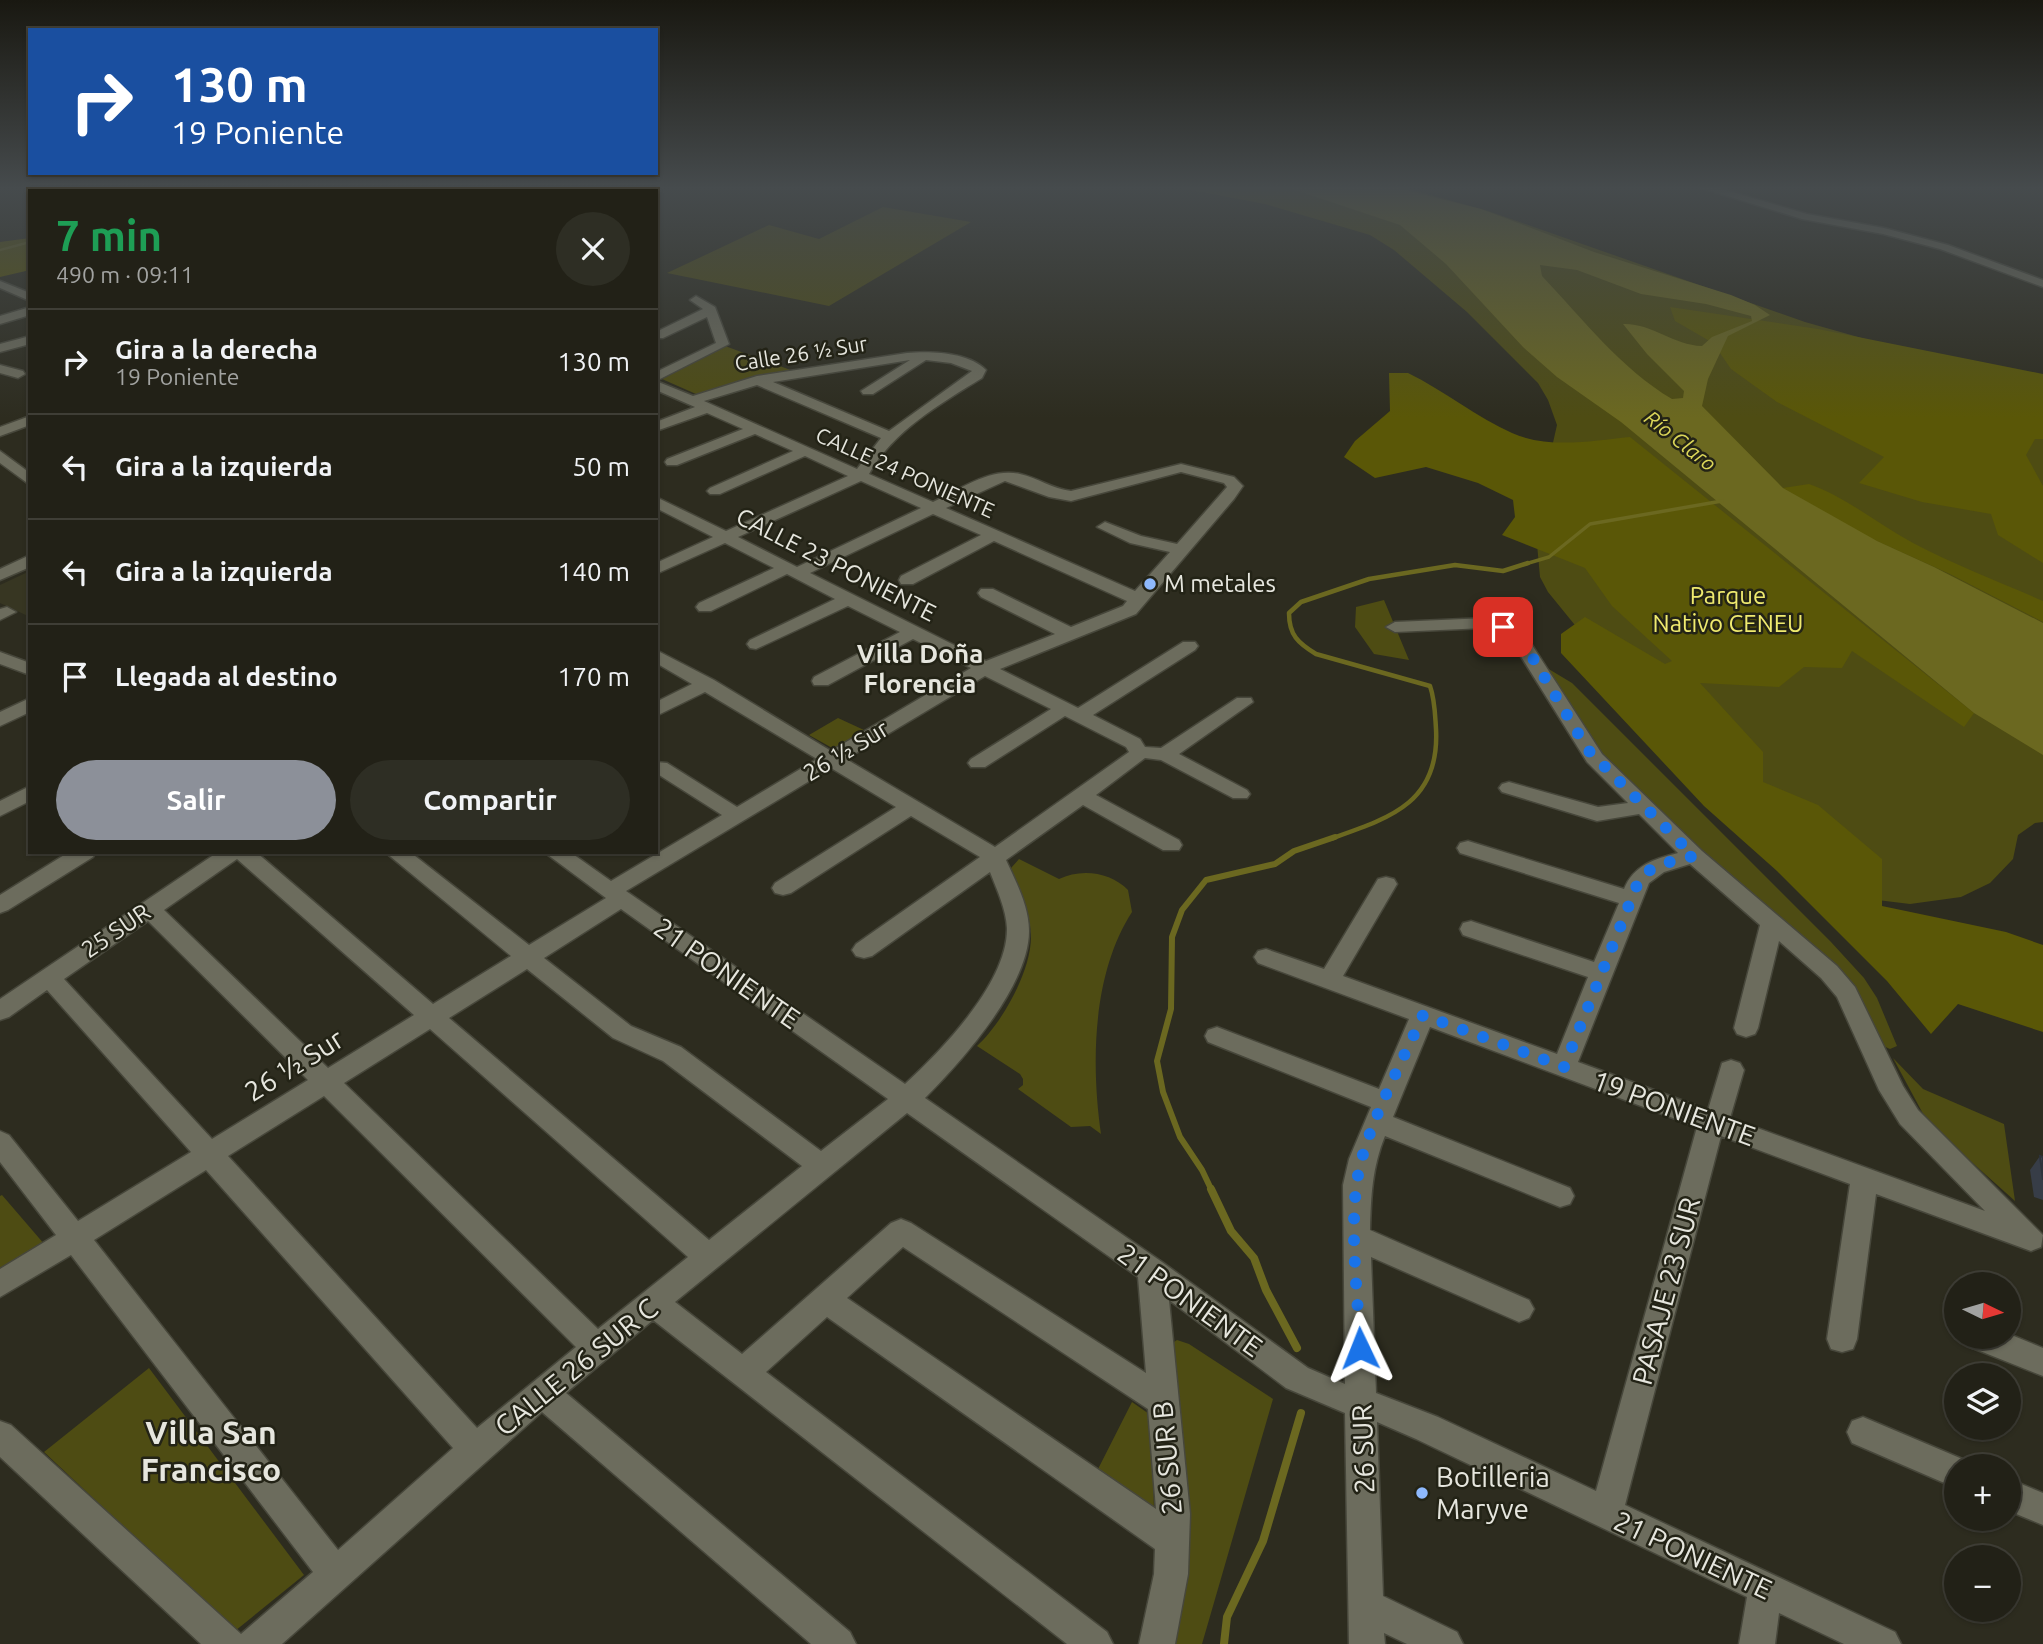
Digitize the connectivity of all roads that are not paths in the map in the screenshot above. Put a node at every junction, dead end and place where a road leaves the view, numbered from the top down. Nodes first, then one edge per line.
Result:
1 (1988, 264) edge
2 (0, 285) edge
3 (2043, 285) edge
4 (28, 297) edge
5 (696, 300) dead end
6 (711, 310) junction
7 (28, 312) edge
8 (0, 320) edge
9 (659, 335) dead end
10 (26, 344) edge
11 (0, 348) edge
12 (923, 356) junction
13 (658, 365) edge
14 (0, 369) edge
15 (673, 369) junction
16 (18, 374) dead end
17 (658, 376) edge
18 (757, 380) junction
19 (658, 386) edge
20 (868, 391) dead end
21 (699, 404) junction
22 (28, 421) edge
23 (658, 426) edge
24 (755, 429) junction
25 (0, 432) edge
26 (892, 438) junction
27 (805, 451) junction
28 (0, 455) edge
29 (672, 462) dead end
30 (23, 469) edge
31 (860, 476) junction
32 (715, 491) dead end
33 (661, 508) edge
34 (935, 508) junction
35 (1105, 527) dead end
36 (993, 535) junction
37 (726, 537) junction
38 (1181, 550) junction
39 (28, 562) edge
40 (658, 568) edge
41 (793, 571) junction
42 (0, 575) edge
43 (907, 580) dead end
44 (987, 593) dead end
45 (848, 598) junction
46 (1136, 600) junction
47 (705, 607) dead end
48 (1395, 627) dead end
49 (913, 632) junction
50 (1070, 634) junction
51 (756, 644) dead end
52 (1189, 646) dead end
53 (658, 656) edge
54 (0, 657) edge
55 (985, 668) junction
56 (28, 669) edge
57 (821, 681) dead end
58 (707, 684) junction
59 (1244, 702) dead end
60 (28, 705) edge
61 (658, 709) edge
62 (1071, 712) junction
63 (0, 720) edge
64 (1139, 752) junction
65 (1165, 754) junction
66 (832, 759) junction
67 (978, 763) dead end
68 (660, 767) dead end
69 (1509, 789) dead end
70 (28, 793) edge
71 (1240, 794) dead end
72 (1083, 796) junction
73 (911, 806) junction
74 (1646, 807) junction
75 (0, 810) edge
76 (737, 816) junction
77 (1171, 845) dead end
78 (1468, 848) dead end
79 (82, 854) edge
80 (230, 854) edge
81 (244, 854) edge
82 (399, 854) edge
83 (558, 854) edge
84 (994, 856) junction
85 (1694, 856) junction
86 (1386, 884) dead end
87 (783, 888) dead end
88 (616, 895) junction
89 (1631, 899) junction
90 (0, 905) edge
91 (150, 909) junction
92 (1772, 921) junction
93 (1471, 929) dead end
94 (864, 950) dead end
95 (528, 957) junction
96 (1266, 957) dead end
97 (1602, 973) junction
98 (49, 977) junction
99 (1329, 981) junction
100 (0, 1010) edge
101 (1423, 1015) junction
102 (432, 1017) junction
103 (1746, 1028) dead end
104 (1217, 1036) dead end
105 (1564, 1067) junction
106 (1731, 1070) dead end
107 (326, 1083) junction
108 (906, 1100) junction
109 (1381, 1112) junction
110 (1715, 1123) junction
111 (0, 1142) edge
112 (209, 1154) junction
113 (821, 1166) junction
114 (1864, 1178) junction
115 (1560, 1196) dead end
116 (1356, 1237) junction
117 (74, 1238) junction
118 (2037, 1242) edge
119 (709, 1258) junction
120 (1152, 1271) junction
121 (0, 1284) edge
122 (825, 1299) junction
123 (653, 1303) junction
124 (1519, 1309) dead end
125 (1842, 1339) dead end
126 (598, 1349) junction
127 (2011, 1349) edge
128 (2043, 1362) edge
129 (743, 1373) junction
130 (543, 1393) junction
131 (1162, 1401) junction
132 (1362, 1403) junction
133 (1863, 1432) dead end
134 (0, 1436) edge
135 (476, 1450) junction
136 (1944, 1467) edge
137 (2021, 1500) edge
138 (2043, 1509) edge
139 (1606, 1514) junction
140 (1173, 1541) junction
141 (336, 1575) junction
142 (1766, 1589) junction
143 (1367, 1606) junction
144 (227, 1644) edge
145 (254, 1644) edge
146 (838, 1644) edge
147 (1095, 1644) edge
148 (1157, 1644) edge
149 (1367, 1644) edge
150 (1445, 1644) edge
151 (1757, 1644) edge
152 (1883, 1644) edge

1 - 3 street
2 - 4 street
5 - 6 street
6 - 9 street
6 - 15 street
7 - 8 street
10 - 11 street
12 - 18 street, Calle 26 ½ Sur
12 - 20 street
12 - 26 street
13 - 15 street
14 - 16 street
15 - 17 street
18 - 21 street, Calle 26 ½ Sur
18 - 26 street
19 - 21 street, CALLE 24 PONIENTE
21 - 23 street, Calle 26 ½ Sur
21 - 24 street, CALLE 24 PONIENTE
22 - 25 street
24 - 27 street, CALLE 24 PONIENTE
24 - 29 street
26 - 31 street
27 - 31 street, CALLE 24 PONIENTE
27 - 32 street
28 - 30 street
31 - 34 street, CALLE 24 PONIENTE
31 - 37 street
33 - 37 street, CALLE 23 PONIENTE
34 - 36 street, CALLE 24 PONIENTE
34 - 38 street, 26 ½ Sur
34 - 41 street
35 - 38 street
36 - 43 street
36 - 46 street, CALLE 24 PONIENTE
37 - 40 street
37 - 41 street, CALLE 23 PONIENTE
38 - 46 street, 26 ½ Sur
39 - 42 street
41 - 45 street, CALLE 23 PONIENTE
41 - 47 street
44 - 50 street
45 - 49 street, CALLE 23 PONIENTE
45 - 51 street
46 - 50 street, 26 ½ Sur
48 - 74 street
49 - 55 street, CALLE 23 PONIENTE
49 - 57 street
50 - 55 street, 26 ½ Sur
52 - 62 street
53 - 58 street
54 - 56 street
55 - 62 street, CALLE 23 PONIENTE
55 - 66 street, 26 ½ Sur
58 - 61 street
58 - 66 street
59 - 65 street
60 - 63 street
62 - 64 street, CALLE 23 PONIENTE
62 - 67 street
64 - 65 street
64 - 72 street
65 - 71 street
66 - 73 street
66 - 76 street, 26 ½ Sur
68 - 76 street
69 - 74 street
70 - 75 street
72 - 77 street
72 - 84 street
73 - 84 street
73 - 87 street
74 - 85 street
76 - 88 street, 26 ½ Sur
78 - 89 street
79 - 90 street
80 - 91 street, 25 SUR
81 - 102 street
82 - 95 street
83 - 88 street, 21 PONIENTE
84 - 94 street
84 - 108 street, CALLE 26 SUR C
85 - 89 street
85 - 92 street
86 - 99 street
88 - 95 street, 26 ½ Sur
88 - 108 street, 21 PONIENTE
89 - 97 street
91 - 98 street, 25 SUR
91 - 107 street
92 - 103 street
92 - 118 street
93 - 97 street
95 - 102 street, 26 ½ Sur
95 - 113 street
96 - 99 street, 19 PONIENTE
97 - 105 street
98 - 100 street, 25 SUR
98 - 112 street
99 - 101 street, 19 PONIENTE
101 - 105 street, 19 PONIENTE
101 - 109 street, 26 SUR
102 - 107 street, 26 ½ Sur
102 - 119 street
104 - 109 street
105 - 110 street, 19 PONIENTE
106 - 110 street, PASAJE 23 SUR
107 - 112 street, 26 ½ Sur
107 - 126 street
108 - 113 street, CALLE 26 SUR C
108 - 120 street, 21 PONIENTE
109 - 115 street
109 - 116 street, 26 SUR
110 - 114 street, 19 PONIENTE
110 - 139 street, PASAJE 23 SUR
111 - 117 street
112 - 117 street, 26 ½ Sur
112 - 135 street
113 - 119 street, CALLE 26 SUR C
114 - 118 street, 19 PONIENTE
114 - 125 street
116 - 124 street
116 - 132 street, 26 SUR
117 - 121 street, 26 ½ Sur
117 - 141 street
119 - 123 street, CALLE 26 SUR C
120 - 131 street, 26 SUR B
120 - 132 street, 21 PONIENTE
122 - 129 street
122 - 131 street
122 - 140 street
123 - 126 street, CALLE 26 SUR C
123 - 129 street
126 - 130 street, CALLE 26 SUR C
127 - 128 street
129 - 147 street
130 - 135 street, CALLE 26 SUR C
130 - 146 street
131 - 140 street, 26 SUR B
132 - 139 street, 21 PONIENTE
132 - 143 street, 26 SUR
133 - 136 street
134 - 144 street
135 - 141 street, CALLE 26 SUR C
137 - 138 street
139 - 142 street, 21 PONIENTE
140 - 148 street, 26 SUR B
141 - 145 street, CALLE 26 SUR C
142 - 151 street
142 - 152 street, 21 PONIENTE
143 - 149 street, 26 SUR
143 - 150 street

